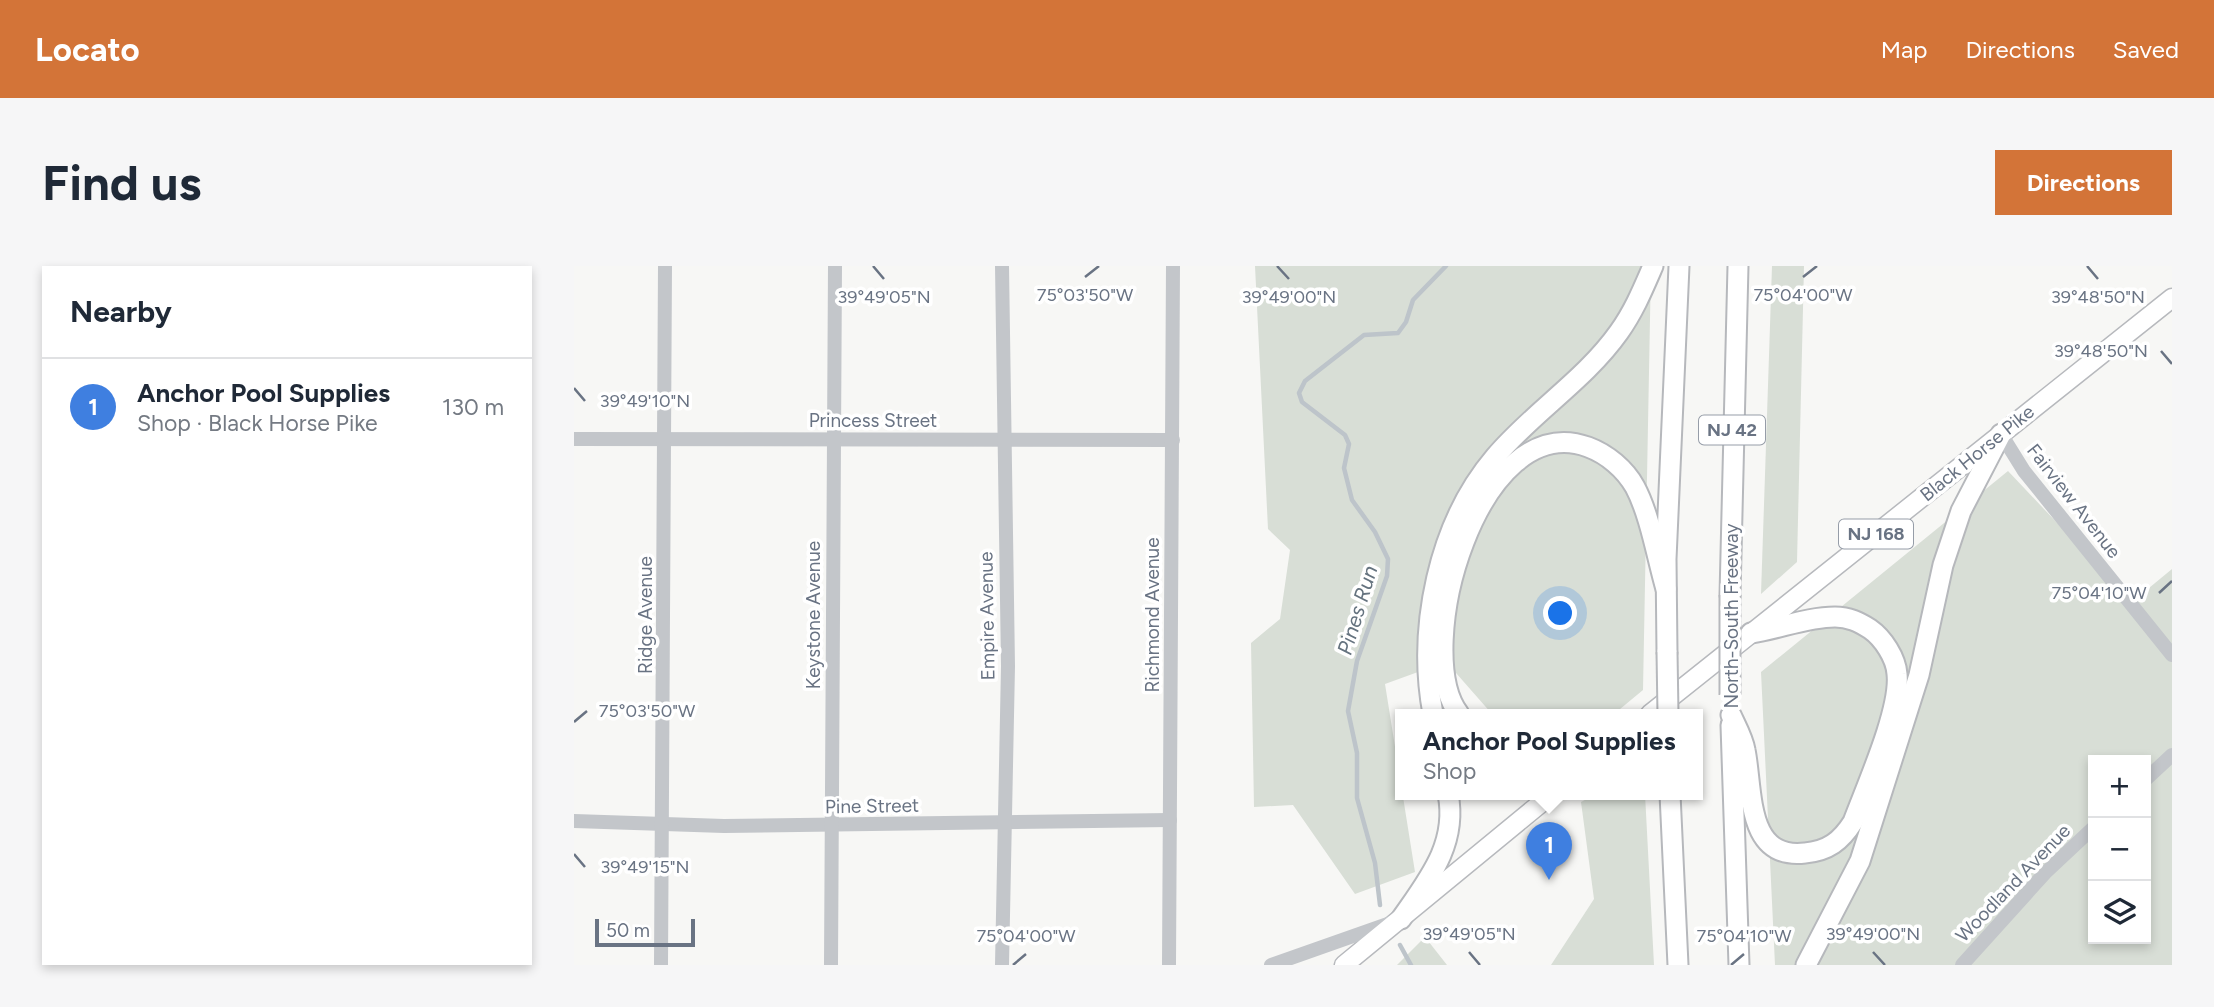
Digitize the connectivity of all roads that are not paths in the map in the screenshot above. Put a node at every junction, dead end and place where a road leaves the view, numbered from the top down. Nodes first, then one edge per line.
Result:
1 (665, 266) edge
2 (835, 266) edge
3 (1002, 266) edge
4 (1172, 266) edge
5 (1653, 266) edge
6 (1679, 266) edge
7 (1738, 266) edge
8 (2172, 298) edge
9 (2001, 434) junction
10 (664, 438) junction
11 (574, 439) edge
12 (834, 439) junction
13 (1003, 439) junction
14 (1173, 440) junction
15 (1666, 589) junction
16 (1751, 633) junction
17 (2172, 655) edge
18 (1730, 705) junction
19 (1433, 709) edge
20 (1458, 709) edge
21 (1656, 709) edge
22 (1668, 709) edge
23 (2172, 755) edge
24 (2151, 774) edge
25 (1448, 800) edge
26 (1545, 800) edge
27 (1670, 800) edge
28 (1170, 820) junction
29 (574, 821) edge
30 (663, 822) junction
31 (1003, 823) junction
32 (831, 825) junction
33 (2088, 833) edge
34 (1401, 919) junction
35 (661, 965) edge
36 (831, 965) edge
37 (1002, 965) edge
38 (1169, 965) edge
39 (1271, 965) edge
40 (1343, 965) edge
41 (1678, 965) edge
42 (1739, 965) edge
43 (1806, 965) edge
44 (1962, 965) edge

1 - 10 street, Ridge Avenue
2 - 12 street, Keystone Avenue
3 - 13 street, Empire Avenue
4 - 14 street, Richmond Avenue
5 - 19 highway
6 - 15 highway, NJ 42
7 - 18 highway, North-South Freeway / NJ 42, bridge
8 - 9 main road, Black Horse Pike / NJ 168
9 - 16 main road, Black Horse Pike / NJ 168
9 - 17 street, Fairview Avenue
9 - 43 highway
10 - 11 street, Princess Street
10 - 12 street, Princess Street
10 - 30 street, Ridge Avenue
12 - 13 street, Princess Street
12 - 32 street, Keystone Avenue
13 - 14 street, Princess Street
13 - 31 street, Empire Avenue
14 - 28 street, Richmond Avenue
15 - 20 highway
15 - 22 highway, NJ 42, bridge
16 - 18 highway
16 - 21 main road, Black Horse Pike / NJ 168
18 - 42 highway, North-South Freeway / NJ 42
23 - 24 street
25 - 34 highway
26 - 34 main road
27 - 41 highway
28 - 31 street, Pine Street
28 - 38 street, Richmond Avenue
29 - 30 street, Pine Street
30 - 32 street, Pine Street
30 - 35 street, Ridge Avenue
31 - 32 street, Pine Street
31 - 37 street, Empire Avenue
32 - 36 street, Keystone Avenue
33 - 44 street, Woodland Avenue
34 - 39 street
34 - 40 main road

